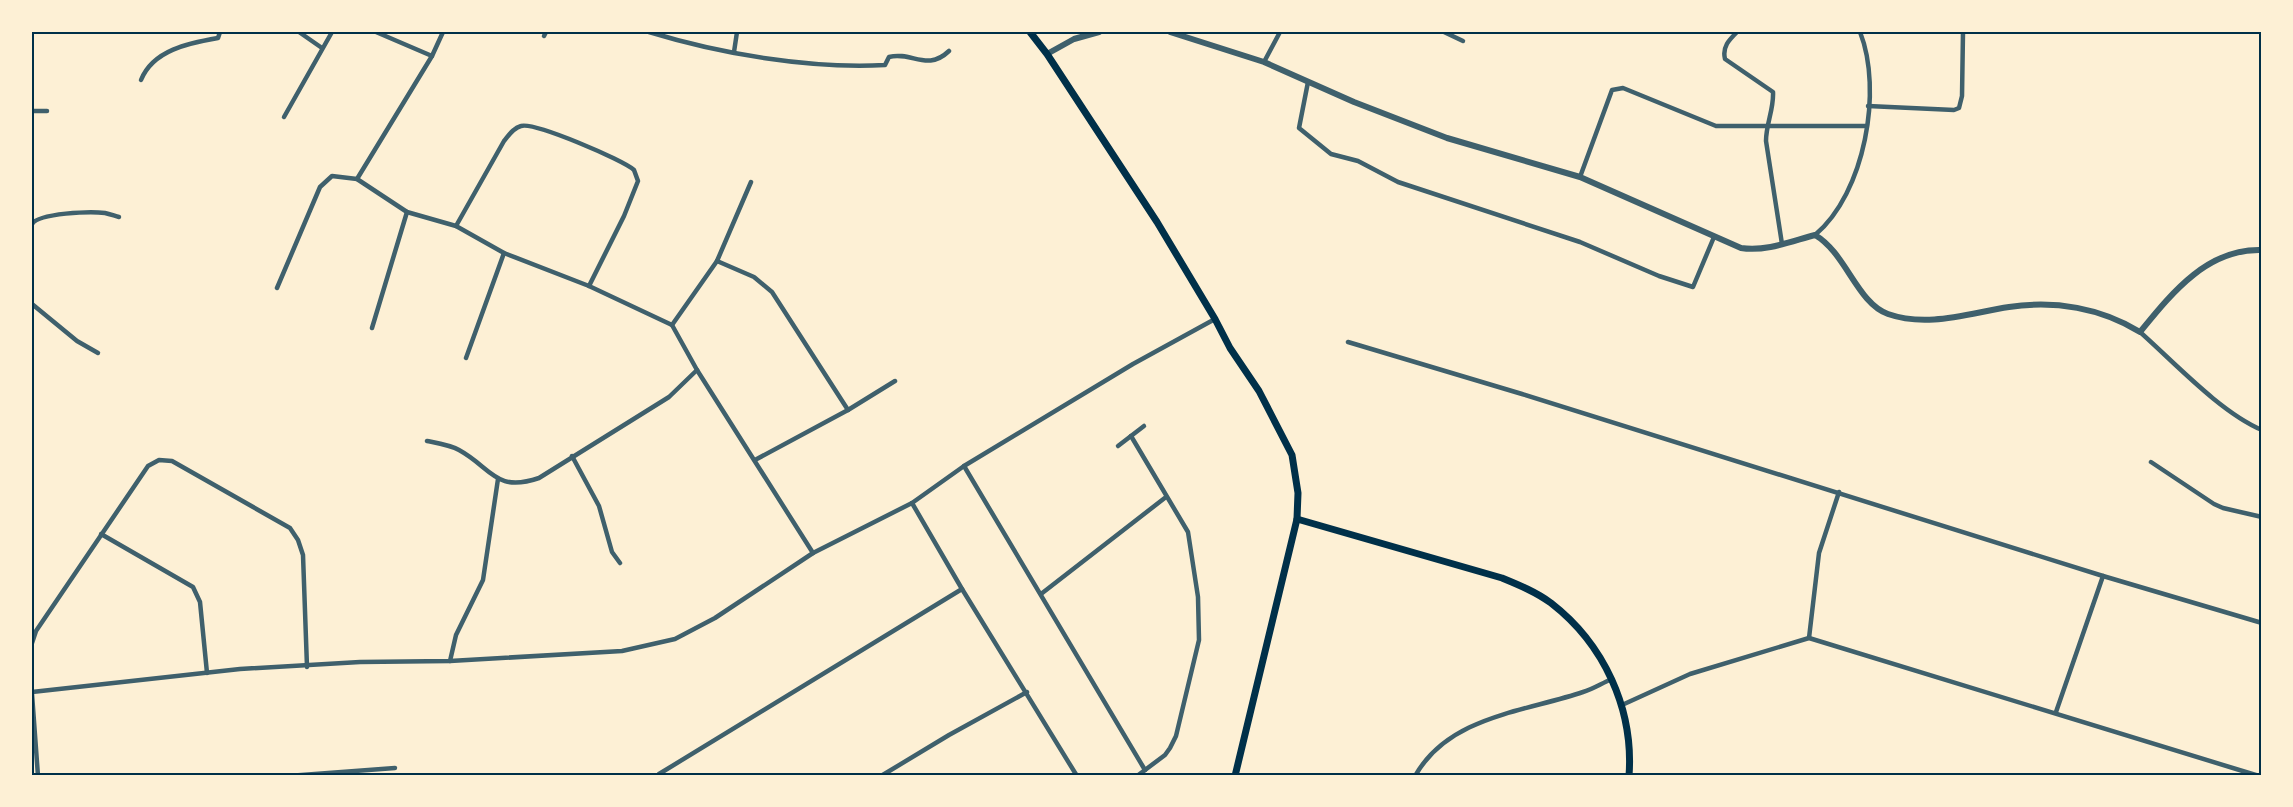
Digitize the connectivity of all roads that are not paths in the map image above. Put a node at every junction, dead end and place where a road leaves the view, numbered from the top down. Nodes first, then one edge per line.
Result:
1 (220, 32) edge
2 (299, 32) edge
3 (332, 32) edge
4 (376, 32) edge
5 (443, 32) edge
6 (649, 32) edge
7 (737, 32) edge
8 (1030, 32) edge
9 (1099, 32) edge
10 (1170, 32) edge
11 (1280, 32) edge
12 (1444, 32) edge
13 (1737, 32) edge
14 (1860, 32) edge
15 (1963, 32) edge
16 (1463, 41) dead end
17 (322, 48) junction
18 (949, 51) dead end
19 (734, 52) junction
20 (1047, 54) junction
21 (432, 56) junction
22 (1264, 62) junction
23 (141, 80) dead end
24 (1308, 82) junction
25 (1868, 106) junction
26 (32, 111) edge
27 (47, 111) dead end
28 (284, 117) dead end
29 (1866, 126) junction
30 (1766, 127) junction
31 (1580, 177) junction
32 (357, 179) junction
33 (751, 182) dead end
34 (407, 212) junction
35 (119, 217) dead end
36 (32, 224) edge
37 (456, 226) junction
38 (1815, 235) junction
39 (1714, 237) junction
40 (1782, 244) junction
41 (2262, 250) edge
42 (504, 253) junction
43 (717, 261) junction
44 (589, 286) junction
45 (277, 288) dead end
46 (32, 304) edge
47 (1215, 319) junction
48 (672, 325) junction
49 (372, 328) dead end
50 (2140, 332) junction
51 (1348, 342) dead end
52 (98, 353) dead end
53 (466, 358) dead end
54 (697, 370) junction
55 (895, 381) dead end
56 (848, 410) junction
57 (1144, 426) dead end
58 (2262, 430) edge
59 (1131, 436) junction
60 (427, 441) dead end
61 (1118, 446) dead end
62 (572, 456) junction
63 (754, 460) junction
64 (2151, 462) dead end
65 (964, 466) junction
66 (498, 479) junction
67 (1839, 492) junction
68 (1166, 497) junction
69 (912, 503) junction
70 (2262, 517) edge
71 (1297, 519) junction
72 (101, 534) junction
73 (813, 553) junction
74 (620, 563) dead end
75 (2103, 576) junction
76 (962, 589) junction
77 (1041, 594) junction
78 (2262, 623) edge
79 (1809, 638) junction
80 (32, 643) edge
81 (450, 661) junction
82 (307, 667) junction
83 (207, 673) junction
84 (1612, 679) junction
85 (1027, 692) junction
86 (32, 693) edge
87 (1622, 705) junction
88 (2056, 712) junction
89 (395, 768) dead end
90 (1145, 770) junction
91 (659, 774) edge
92 (38, 776) edge
93 (288, 776) edge
94 (881, 776) edge
95 (1077, 776) edge
96 (1137, 776) edge
97 (1235, 776) edge
98 (1415, 776) edge
99 (1629, 776) edge
100 (2259, 776) edge

1 - 23 street
2 - 17 street
3 - 17 street
4 - 21 street
5 - 21 street
6 - 19 street
7 - 19 street
8 - 20 main road
9 - 20 street
10 - 22 street
11 - 22 street
12 - 16 street
13 - 30 street
14 - 25 street
15 - 25 street
17 - 28 street
18 - 19 street
20 - 47 main road
21 - 32 street
22 - 24 street
24 - 31 street
24 - 39 street
25 - 29 street
26 - 27 street
29 - 30 street
29 - 38 street
30 - 31 street
30 - 40 street
31 - 39 street
32 - 34 street
32 - 45 street
33 - 43 street
34 - 37 street
34 - 49 street
35 - 36 street
37 - 42 street
37 - 44 street
38 - 40 street
38 - 50 street
39 - 40 street
41 - 50 street
42 - 44 street
42 - 53 street
43 - 48 street
43 - 56 street
44 - 48 street
46 - 52 street
47 - 65 street
47 - 71 main road
48 - 54 street
50 - 58 street
51 - 67 street
54 - 62 street
54 - 63 street
55 - 56 street
56 - 63 street
57 - 59 street
59 - 61 street
59 - 68 street
60 - 66 street
62 - 66 street
62 - 74 street
63 - 73 street
64 - 70 street
65 - 69 street
65 - 77 street
66 - 81 street
67 - 75 street
67 - 79 street
68 - 77 street
68 - 90 street
69 - 73 street
69 - 76 street
71 - 84 main road
71 - 97 main road
72 - 80 street
72 - 82 street
72 - 83 street
73 - 81 street
75 - 78 street
75 - 88 street
76 - 85 street
76 - 91 street
77 - 90 street
79 - 87 street
79 - 88 street
81 - 82 street
82 - 83 street
83 - 86 street
84 - 87 main road
84 - 98 street
85 - 94 street
85 - 95 street
86 - 92 street
87 - 99 main road
88 - 100 street
89 - 93 street
90 - 96 street

